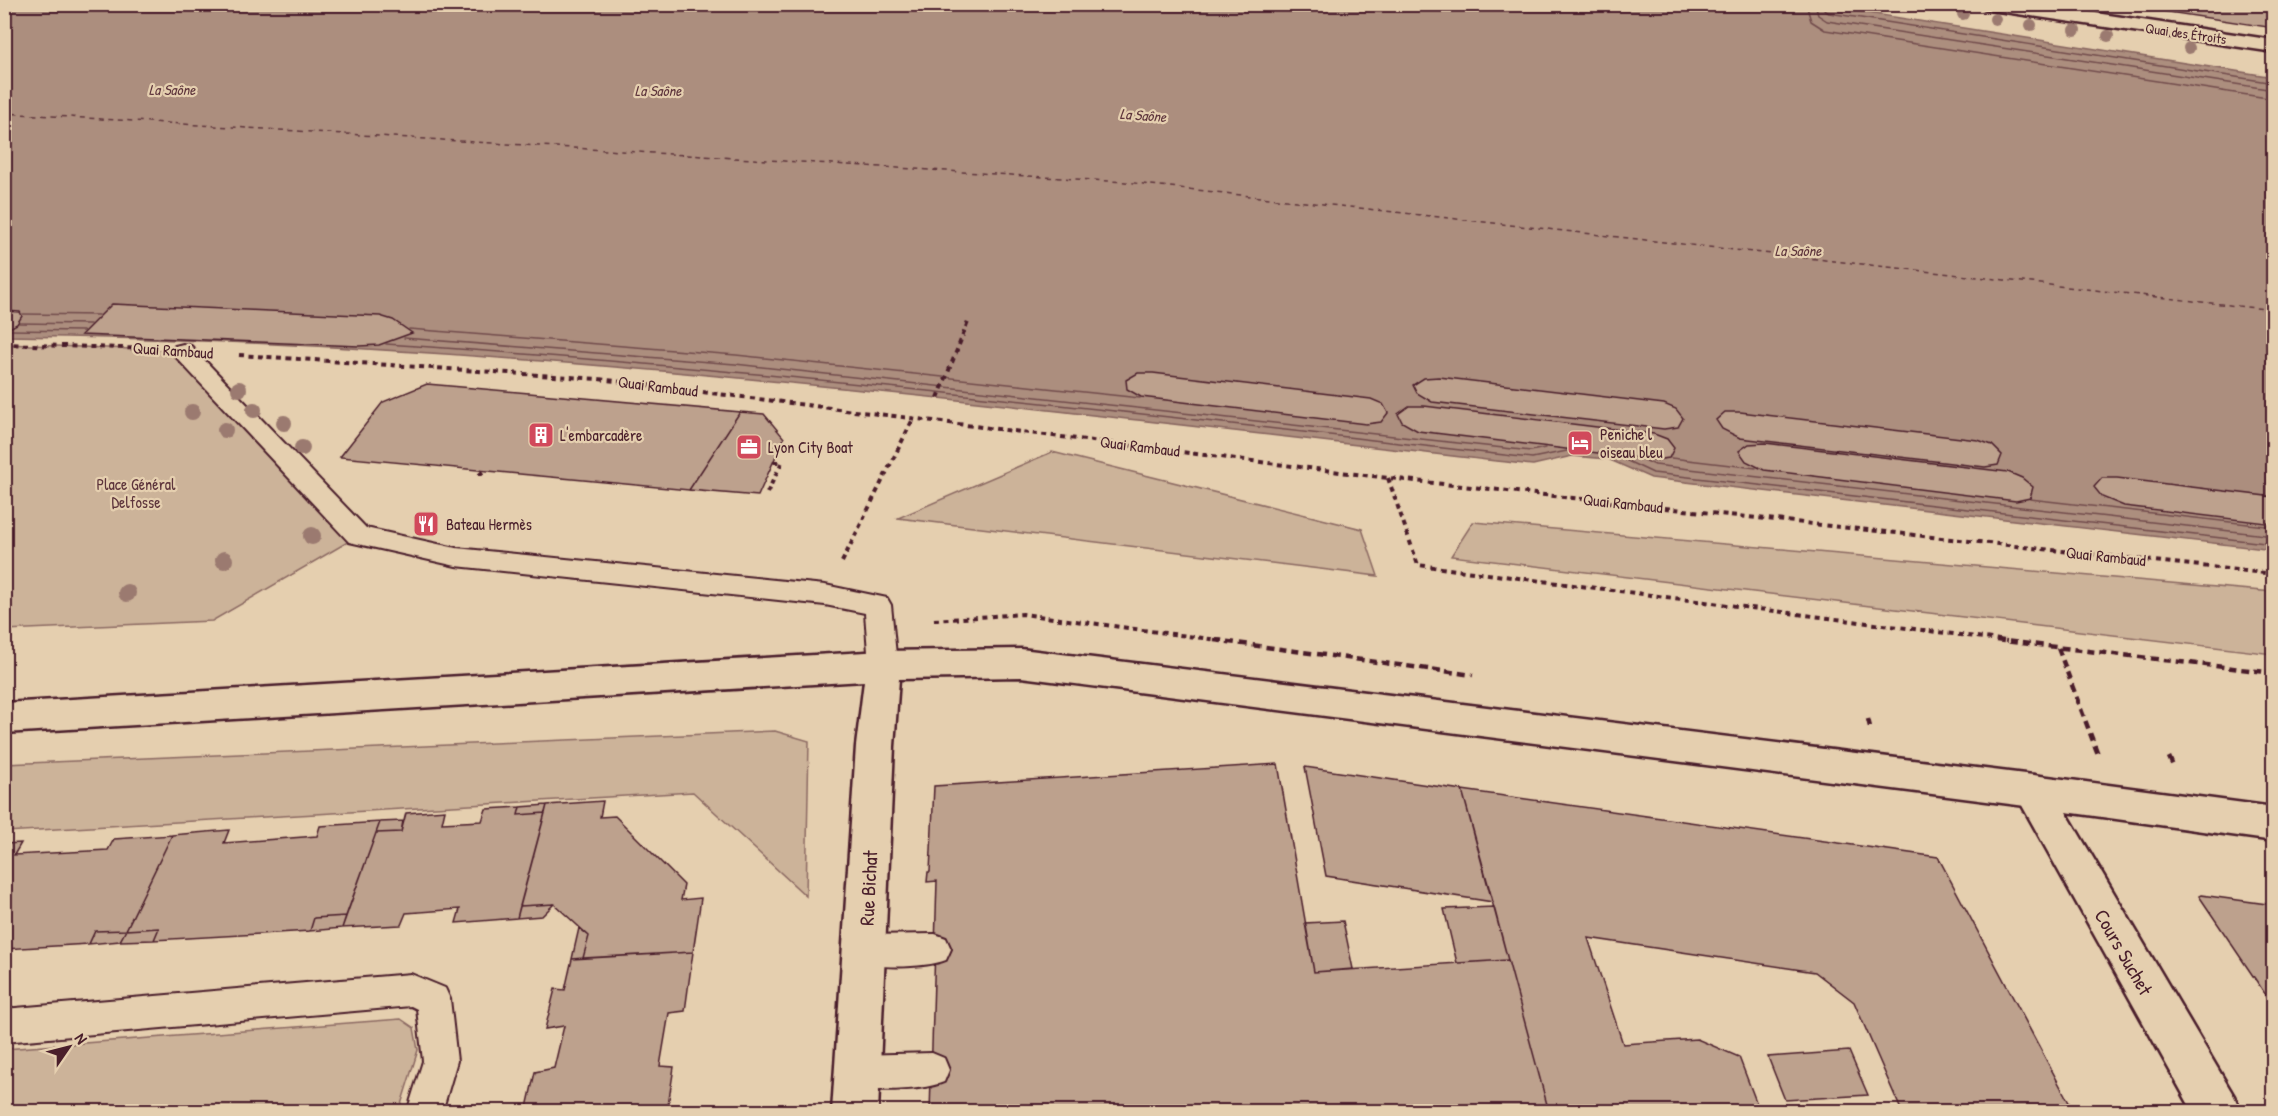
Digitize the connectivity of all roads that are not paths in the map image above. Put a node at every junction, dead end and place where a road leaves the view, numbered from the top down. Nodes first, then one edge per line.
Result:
1 (1992, 4) edge
2 (2274, 46) edge
3 (183, 351) road end
4 (883, 665) junction
5 (4, 718) edge
6 (2033, 791) junction
7 (2274, 824) edge
8 (935, 949) dead end
9 (866, 950) junction
10 (4, 1026) edge
11 (932, 1070) dead end
12 (858, 1072) junction
13 (424, 1112) edge
14 (855, 1112) edge
15 (2218, 1112) edge

1 - 2 street, Quai des Étroits
3 - 4 lane
4 - 5 street
4 - 6 street
4 - 9 street, Rue Bichat
6 - 7 street
6 - 15 street, Cours Suchet
8 - 9 lane
9 - 12 street, Rue Bichat
10 - 13 lane
11 - 12 lane
12 - 14 street, Rue Bichat

